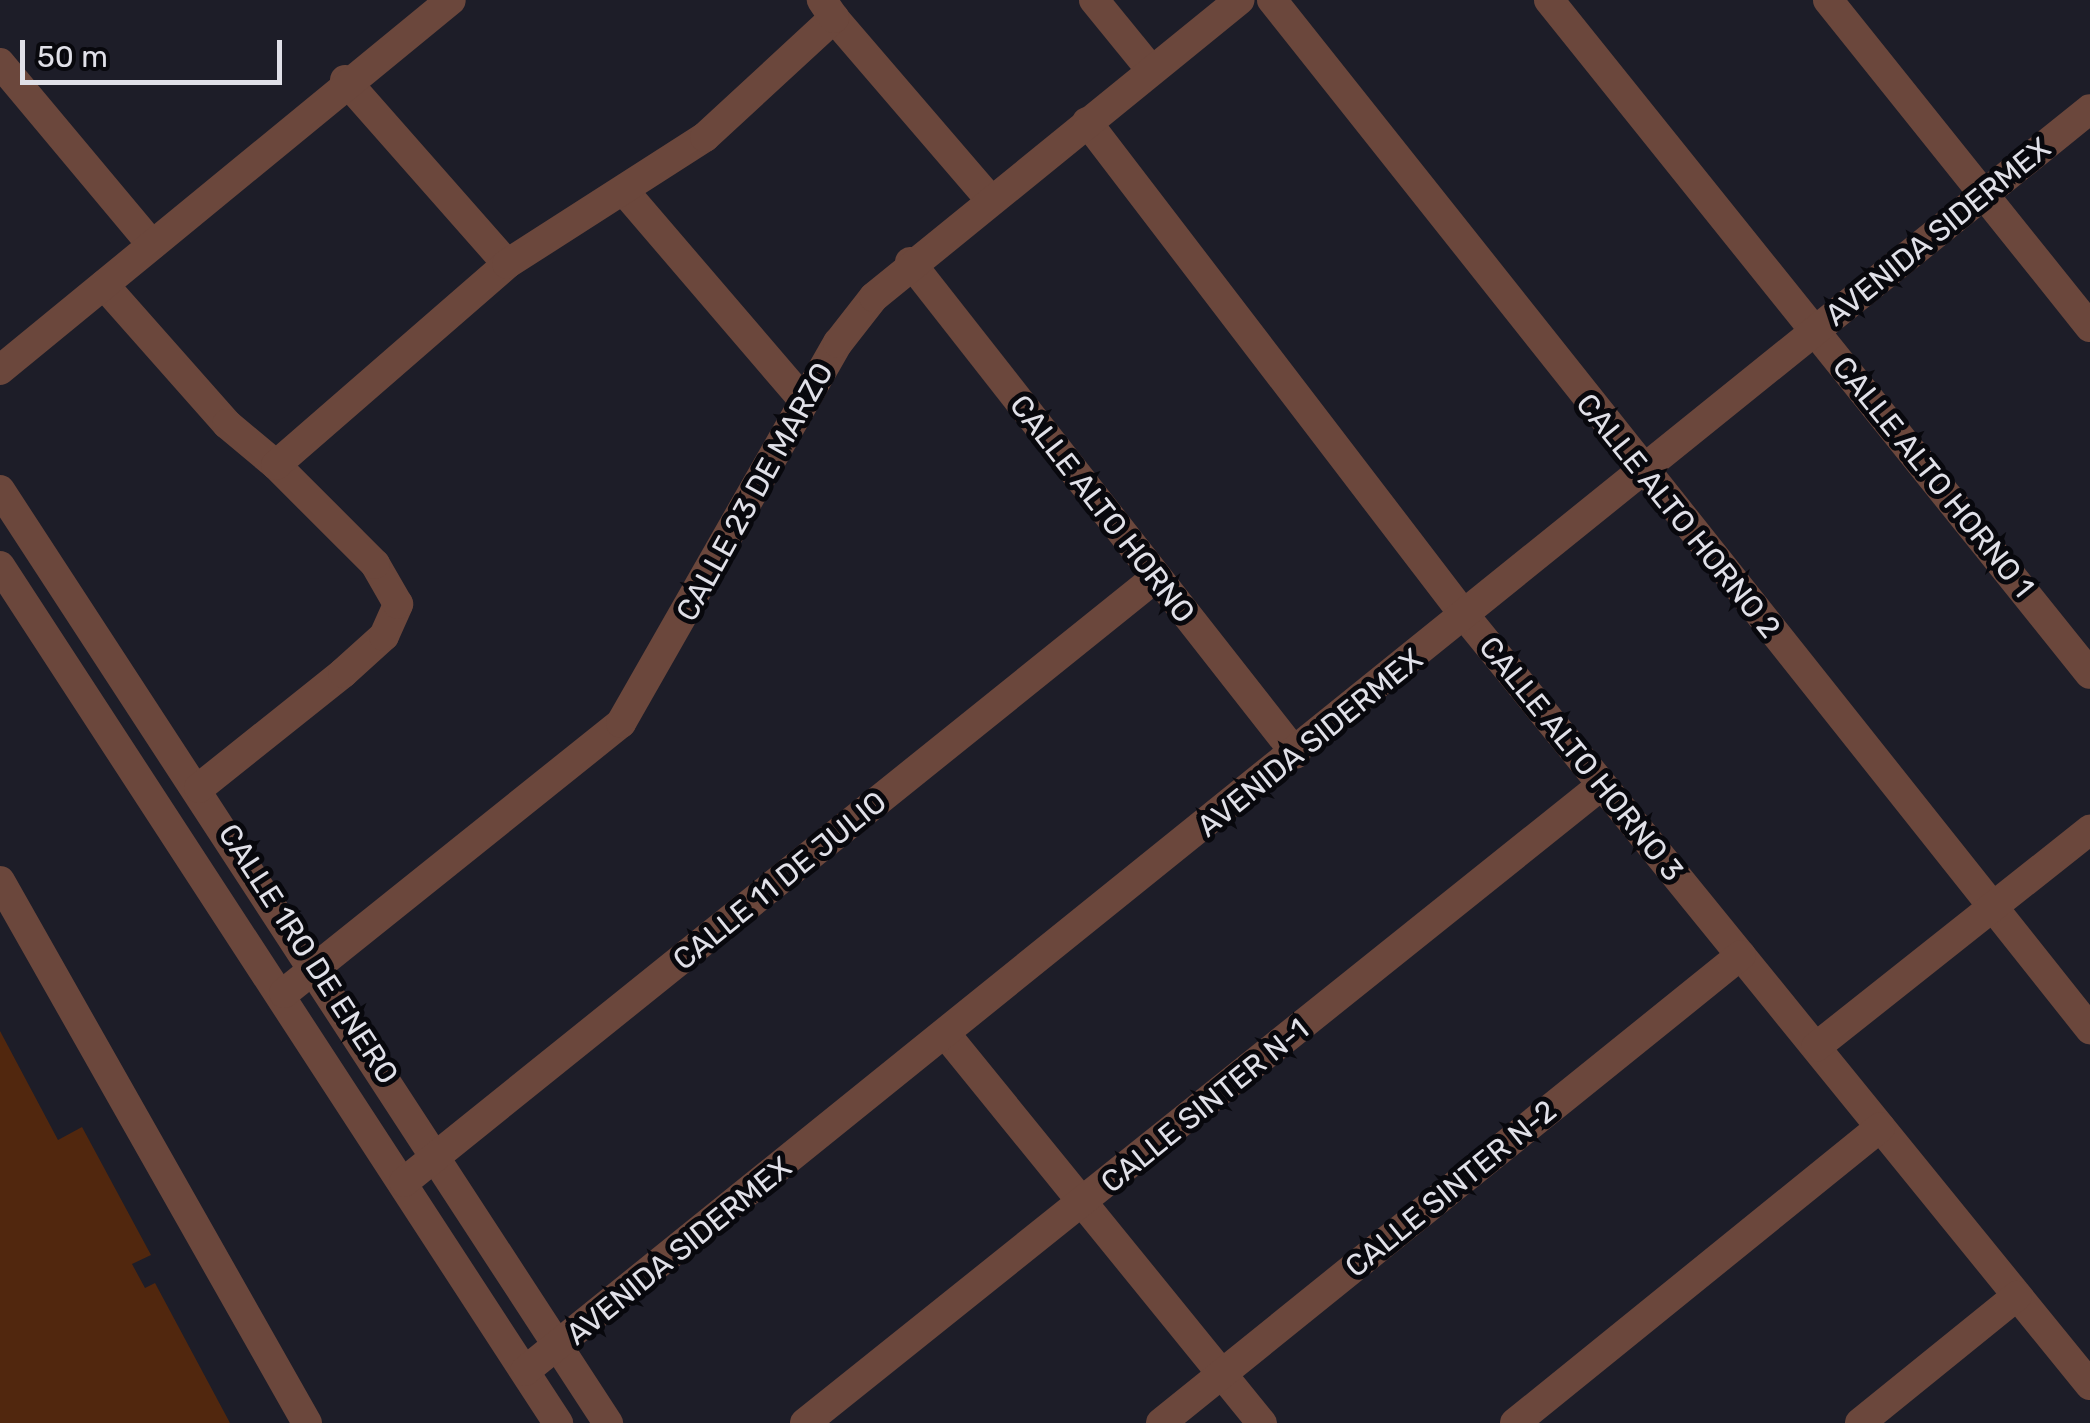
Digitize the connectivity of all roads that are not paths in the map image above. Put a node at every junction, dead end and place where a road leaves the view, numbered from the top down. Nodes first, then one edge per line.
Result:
1 (451, 0) edge
2 (1094, 0) edge
3 (1240, 0) edge
4 (1272, 0) edge
5 (1550, 0) edge
6 (1828, 0) edge
7 (828, 9) edge
8 (0, 63) edge
9 (1151, 70) junction
10 (345, 80) junction
11 (2090, 109) edge
12 (1086, 122) junction
13 (625, 192) junction
14 (1984, 194) junction
15 (990, 198) junction
16 (152, 245) junction
17 (910, 262) junction
18 (506, 264) junction
19 (104, 285) junction
20 (2090, 327) edge
21 (1816, 330) junction
22 (0, 370) edge
23 (804, 401) junction
24 (276, 465) junction
25 (1641, 472) junction
26 (0, 490) edge
27 (0, 566) edge
28 (1156, 578) junction
29 (1465, 616) junction
30 (2090, 674) edge
31 (1296, 754) junction
32 (1602, 785) junction
33 (199, 788) junction
34 (2090, 830) edge
35 (0, 881) edge
36 (1994, 909) junction
37 (1741, 956) junction
38 (318, 968) junction
39 (284, 994) junction
40 (2090, 1028) edge
41 (948, 1038) junction
42 (1816, 1048) junction
43 (1880, 1127) junction
44 (440, 1155) junction
45 (404, 1182) junction
46 (1084, 1204) junction
47 (2017, 1296) junction
48 (559, 1347) junction
49 (525, 1371) junction
50 (1222, 1374) junction
51 (2090, 1386) edge
52 (307, 1423) edge
53 (558, 1423) edge
54 (608, 1423) edge
55 (805, 1423) edge
56 (1161, 1423) edge
57 (1262, 1423) edge
58 (1515, 1423) edge
59 (1860, 1423) edge

1 - 10 street
2 - 9 street
3 - 9 street, CALLE 23 DE MARZO
4 - 25 street, CALLE ALTO HORNO 2
5 - 21 street, CALLE ALTO HORNO 1
6 - 14 street
7 - 13 street
7 - 15 street
8 - 16 street
9 - 12 street, CALLE 23 DE MARZO
10 - 16 street
10 - 18 street
11 - 14 street, AVENIDA SIDERMEX
12 - 15 street, CALLE 23 DE MARZO
12 - 29 street, CALLE ALTO HORNO 3
13 - 18 street
13 - 23 street
14 - 20 street
14 - 21 street, AVENIDA SIDERMEX
15 - 17 street, CALLE 23 DE MARZO
16 - 19 street
17 - 23 street, CALLE 23 DE MARZO
17 - 28 street, CALLE ALTO HORNO
18 - 24 street
19 - 22 street
19 - 24 street
21 - 25 street, AVENIDA SIDERMEX
21 - 30 street, CALLE ALTO HORNO 1
23 - 38 street, CALLE 23 DE MARZO
24 - 33 street
25 - 29 street, AVENIDA SIDERMEX
25 - 36 street, CALLE ALTO HORNO 2
26 - 33 street, CALLE 1RO DE ENERO
27 - 39 street, CALLE 1RO DE ENERO
28 - 31 street, CALLE ALTO HORNO
28 - 44 street, CALLE 11 DE JULIO
29 - 31 street, AVENIDA SIDERMEX
29 - 32 street, CALLE ALTO HORNO 3
31 - 41 street, AVENIDA SIDERMEX
32 - 37 street, CALLE ALTO HORNO 3
32 - 46 street, CALLE SINTER N-1
33 - 38 street, CALLE 1RO DE ENERO
34 - 36 street
35 - 52 street
36 - 40 street, CALLE ALTO HORNO 2
36 - 42 street
37 - 42 street, CALLE ALTO HORNO 3
37 - 50 street, CALLE SINTER N-2
38 - 39 street, CALLE 23 DE MARZO
38 - 44 street, CALLE 1RO DE ENERO
39 - 45 street, CALLE 1RO DE ENERO
41 - 46 street
41 - 48 street, AVENIDA SIDERMEX
42 - 43 street, CALLE ALTO HORNO 3
43 - 47 street, CALLE ALTO HORNO 3
43 - 58 street
44 - 45 street, CALLE 11 DE JULIO
44 - 48 street, CALLE 1RO DE ENERO
45 - 49 street, CALLE 1RO DE ENERO
46 - 50 street
46 - 55 street, CALLE SINTER N-1
47 - 51 street, CALLE ALTO HORNO 3
47 - 59 street
48 - 49 street, AVENIDA SIDERMEX
48 - 54 street, CALLE 1RO DE ENERO
49 - 53 street, CALLE 1RO DE ENERO
50 - 56 street, CALLE SINTER N-2
50 - 57 street

